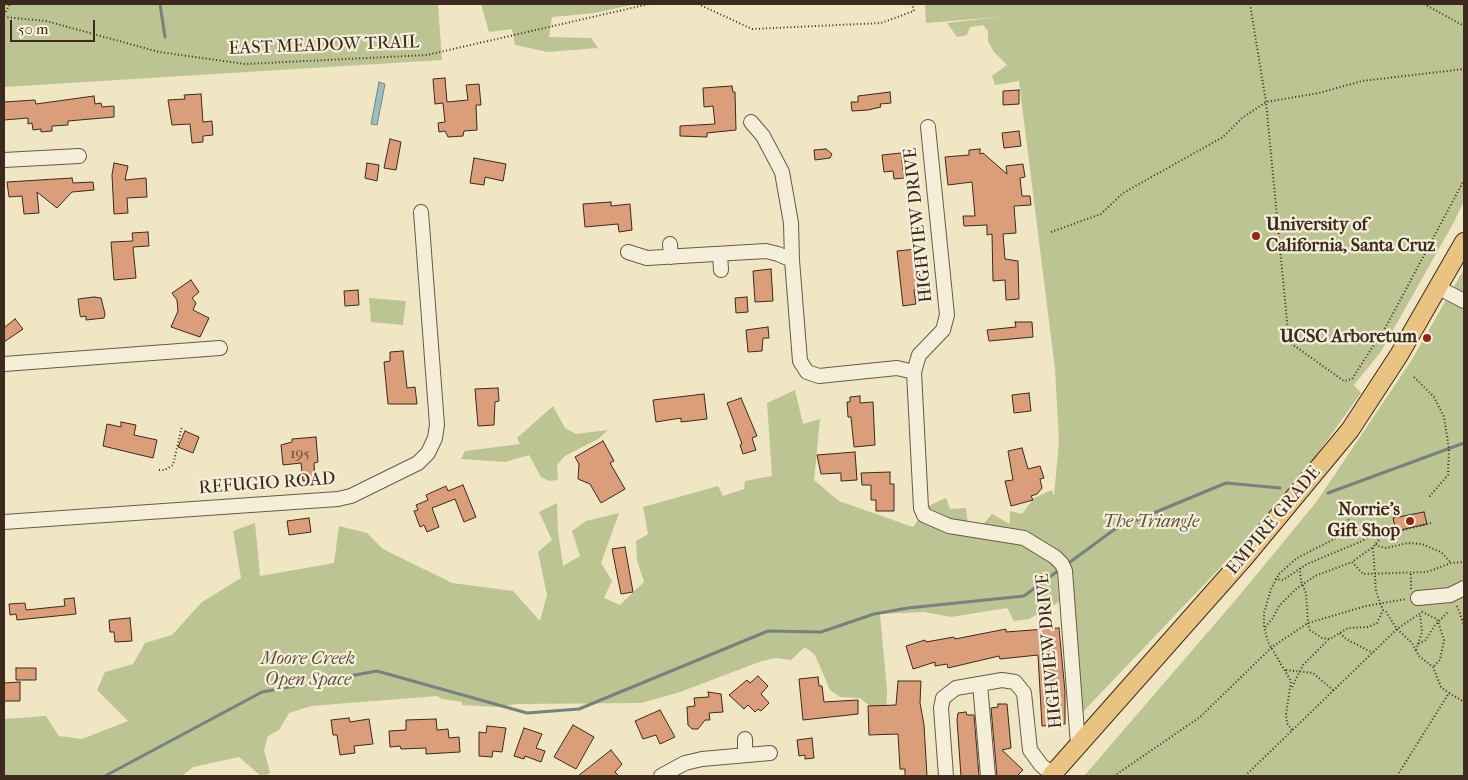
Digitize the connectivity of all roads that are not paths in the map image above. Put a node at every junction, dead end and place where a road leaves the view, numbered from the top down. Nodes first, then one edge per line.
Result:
1 (751, 122) dead end
2 (928, 127) dead end
3 (79, 156) dead end
4 (4, 160) edge
5 (421, 212) dead end
6 (1464, 244) edge
7 (628, 252) dead end
8 (720, 254) junction
9 (792, 260) junction
10 (721, 270) dead end
11 (1439, 288) junction
12 (1464, 302) edge
13 (220, 348) dead end
14 (4, 364) edge
15 (914, 372) junction
16 (4, 522) edge
17 (1464, 588) edge
18 (1418, 598) road end
19 (980, 684) junction
20 (745, 738) dead end
21 (1078, 745) junction
22 (770, 753) dead end
23 (745, 754) junction
24 (1051, 775) edge
25 (661, 776) edge
26 (946, 776) edge
27 (988, 776) edge

1 - 9 street
2 - 15 street, HIGHVIEW DRIVE
3 - 4 street
5 - 16 street, REFUGIO ROAD
6 - 11 main road, EMPIRE GRADE
7 - 8 street
8 - 9 street
8 - 10 street
9 - 15 street
11 - 12 street
11 - 21 main road, EMPIRE GRADE
13 - 14 street
15 - 21 street, HIGHVIEW DRIVE
17 - 18 street
19 - 24 street
19 - 26 street
19 - 27 street
20 - 23 street
21 - 24 main road, EMPIRE GRADE
22 - 23 street
23 - 25 street

